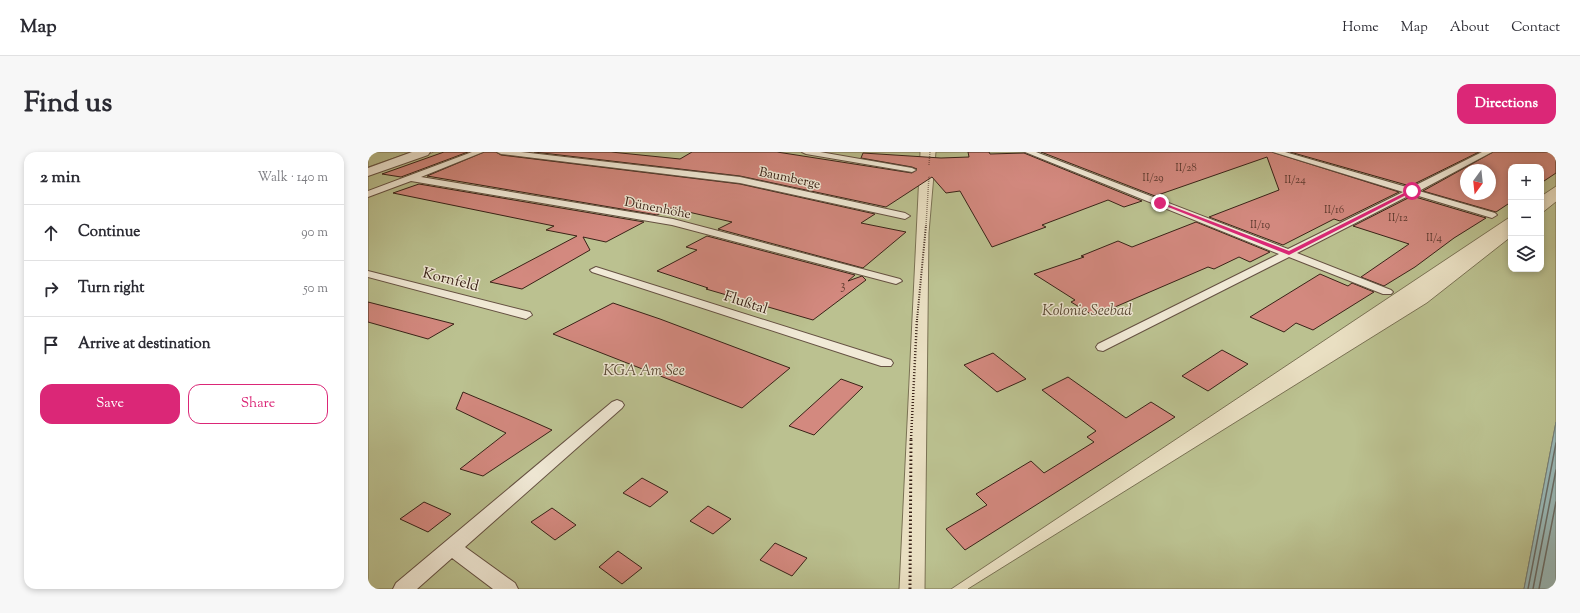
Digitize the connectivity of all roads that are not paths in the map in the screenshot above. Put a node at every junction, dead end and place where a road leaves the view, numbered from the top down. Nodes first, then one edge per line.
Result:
1 (424, 152) edge
2 (479, 152) edge
3 (501, 152) edge
4 (806, 152) edge
5 (1029, 152) edge
6 (1277, 152) edge
7 (1488, 152) edge
8 (912, 170) dead end
9 (368, 172) edge
10 (411, 178) junction
11 (1412, 191) junction
12 (368, 194) edge
13 (1492, 214) dead end
14 (905, 216) dead end
15 (1289, 253) junction
16 (596, 270) dead end
17 (368, 274) edge
18 (896, 281) dead end
19 (1387, 292) dead end
20 (526, 315) dead end
21 (1103, 347) dead end
22 (886, 363) dead end
23 (617, 405) dead end
24 (452, 548) junction
25 (403, 589) edge
26 (508, 589) edge

1 - 9 street
2 - 10 lane
3 - 14 lane, Baumberge
4 - 8 lane
5 - 15 lane
6 - 11 lane
7 - 11 lane
10 - 12 lane
10 - 18 lane, Dünenhöhe
11 - 13 lane
11 - 15 lane
15 - 19 lane
15 - 21 lane
16 - 22 lane, Flußtal
17 - 20 lane, Kornfeld
23 - 24 lane
24 - 25 lane
24 - 26 lane

